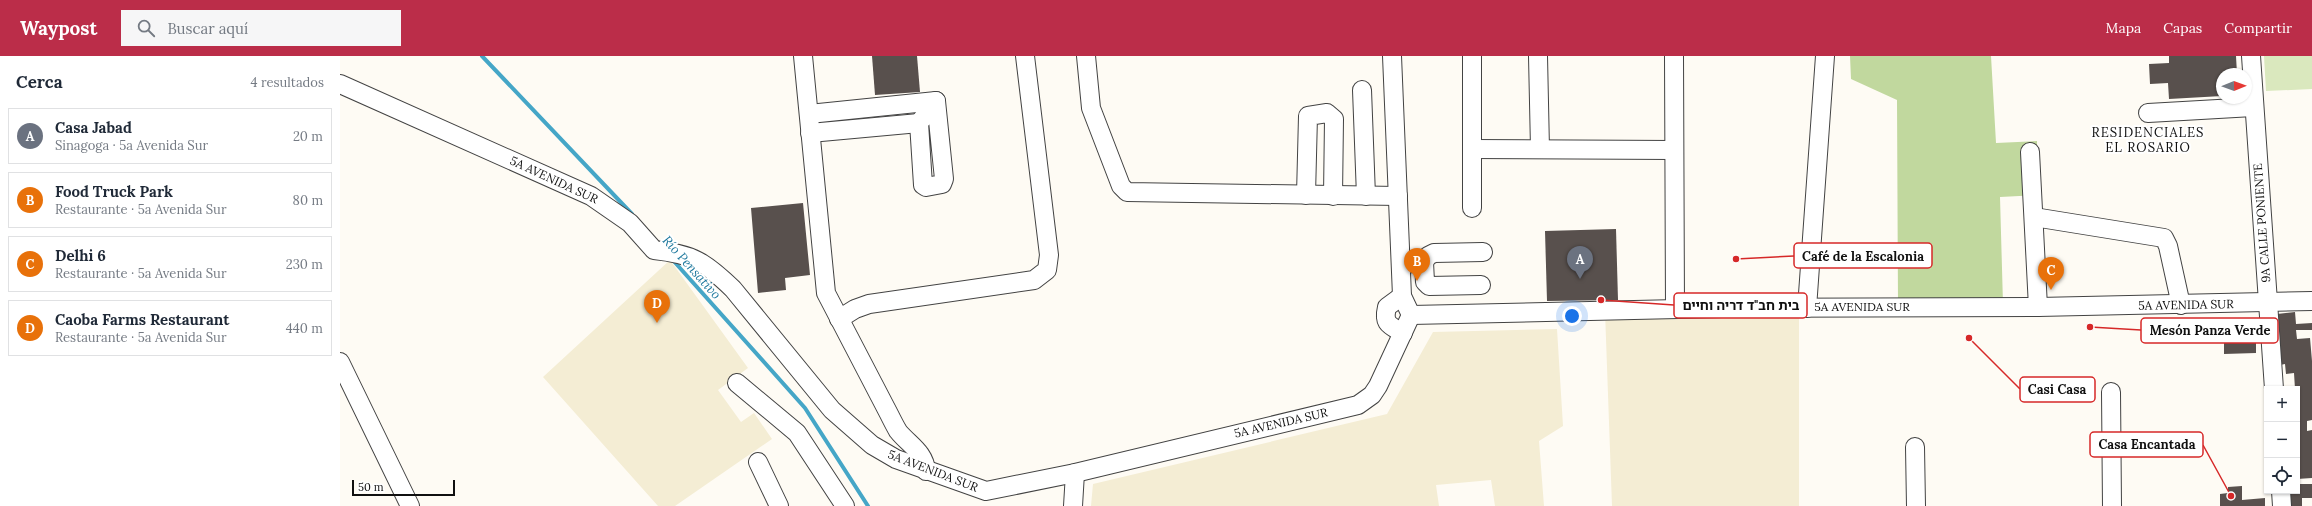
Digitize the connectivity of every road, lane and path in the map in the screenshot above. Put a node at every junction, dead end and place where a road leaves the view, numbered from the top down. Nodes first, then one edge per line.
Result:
1 (803, 56) edge
2 (1025, 56) edge
3 (1086, 56) edge
4 (1392, 56) edge
5 (1472, 56) edge
6 (1538, 56) edge
7 (1674, 56) edge
8 (1825, 56) edge
9 (2251, 56) edge
10 (340, 84) edge
11 (1362, 90) dead end
12 (936, 101) junction
13 (2253, 107) junction
14 (2148, 113) dead end
15 (809, 114) junction
16 (919, 123) junction
17 (810, 133) junction
18 (1472, 149) junction
19 (1540, 149) junction
20 (1674, 150) junction
21 (2030, 152) dead end
22 (1306, 195) junction
23 (1333, 196) junction
24 (1366, 196) junction
25 (1398, 196) junction
26 (1472, 208) dead end
27 (2034, 217) junction
28 (1482, 252) dead end
29 (1424, 262) junction
30 (1402, 264) junction
31 (1481, 285) dead end
32 (1402, 296) junction
33 (2312, 301) edge
34 (2268, 303) junction
35 (2180, 305) junction
36 (2038, 307) junction
37 (1807, 308) junction
38 (1675, 309) junction
39 (1411, 315) junction
40 (839, 319) junction
41 (1403, 333) junction
42 (340, 362) edge
43 (737, 383) dead end
44 (2274, 386) edge
45 (2111, 392) dead end
46 (1915, 448) dead end
47 (758, 462) dead end
48 (926, 470) junction
49 (1075, 473) junction
50 (2281, 494) edge
51 (410, 506) edge
52 (779, 506) edge
53 (845, 506) edge
54 (1073, 506) edge
55 (1916, 506) edge
56 (2112, 506) edge
57 (2282, 506) edge

1 - 15 street
2 - 40 street
3 - 22 street
4 - 25 street
5 - 18 street
6 - 19 street
7 - 20 street
8 - 37 street
9 - 13 street, 9A CALLE PONIENTE
10 - 48 street, 5A AVENIDA SUR
11 - 24 street
12 - 15 street
12 - 16 street
12 - 16 street
13 - 14 street
13 - 34 street, 9A CALLE PONIENTE
15 - 17 street
16 - 17 street
17 - 40 street
18 - 19 street
18 - 26 street
19 - 20 street
20 - 38 street
21 - 27 street
22 - 23 street
22 - 23 street
23 - 24 street
24 - 25 street
25 - 30 street
27 - 35 street
27 - 36 street
28 - 29 street
29 - 30 street
29 - 31 street
30 - 32 street
32 - 39 street
32 - 41 street
33 - 34 street, 5A AVENIDA SUR
34 - 35 street, 5A AVENIDA SUR
34 - 44 street, 9A CALLE PONIENTE
35 - 36 street, 5A AVENIDA SUR
36 - 37 street, 5A AVENIDA SUR
37 - 38 street, 5A AVENIDA SUR
38 - 39 street, 5A AVENIDA SUR
39 - 41 street, 5A AVENIDA SUR
40 - 48 street
41 - 49 street, 5A AVENIDA SUR
42 - 51 street
43 - 53 street
45 - 56 street
46 - 55 street
47 - 52 street
48 - 49 street, 5A AVENIDA SUR
49 - 54 street
50 - 57 street

